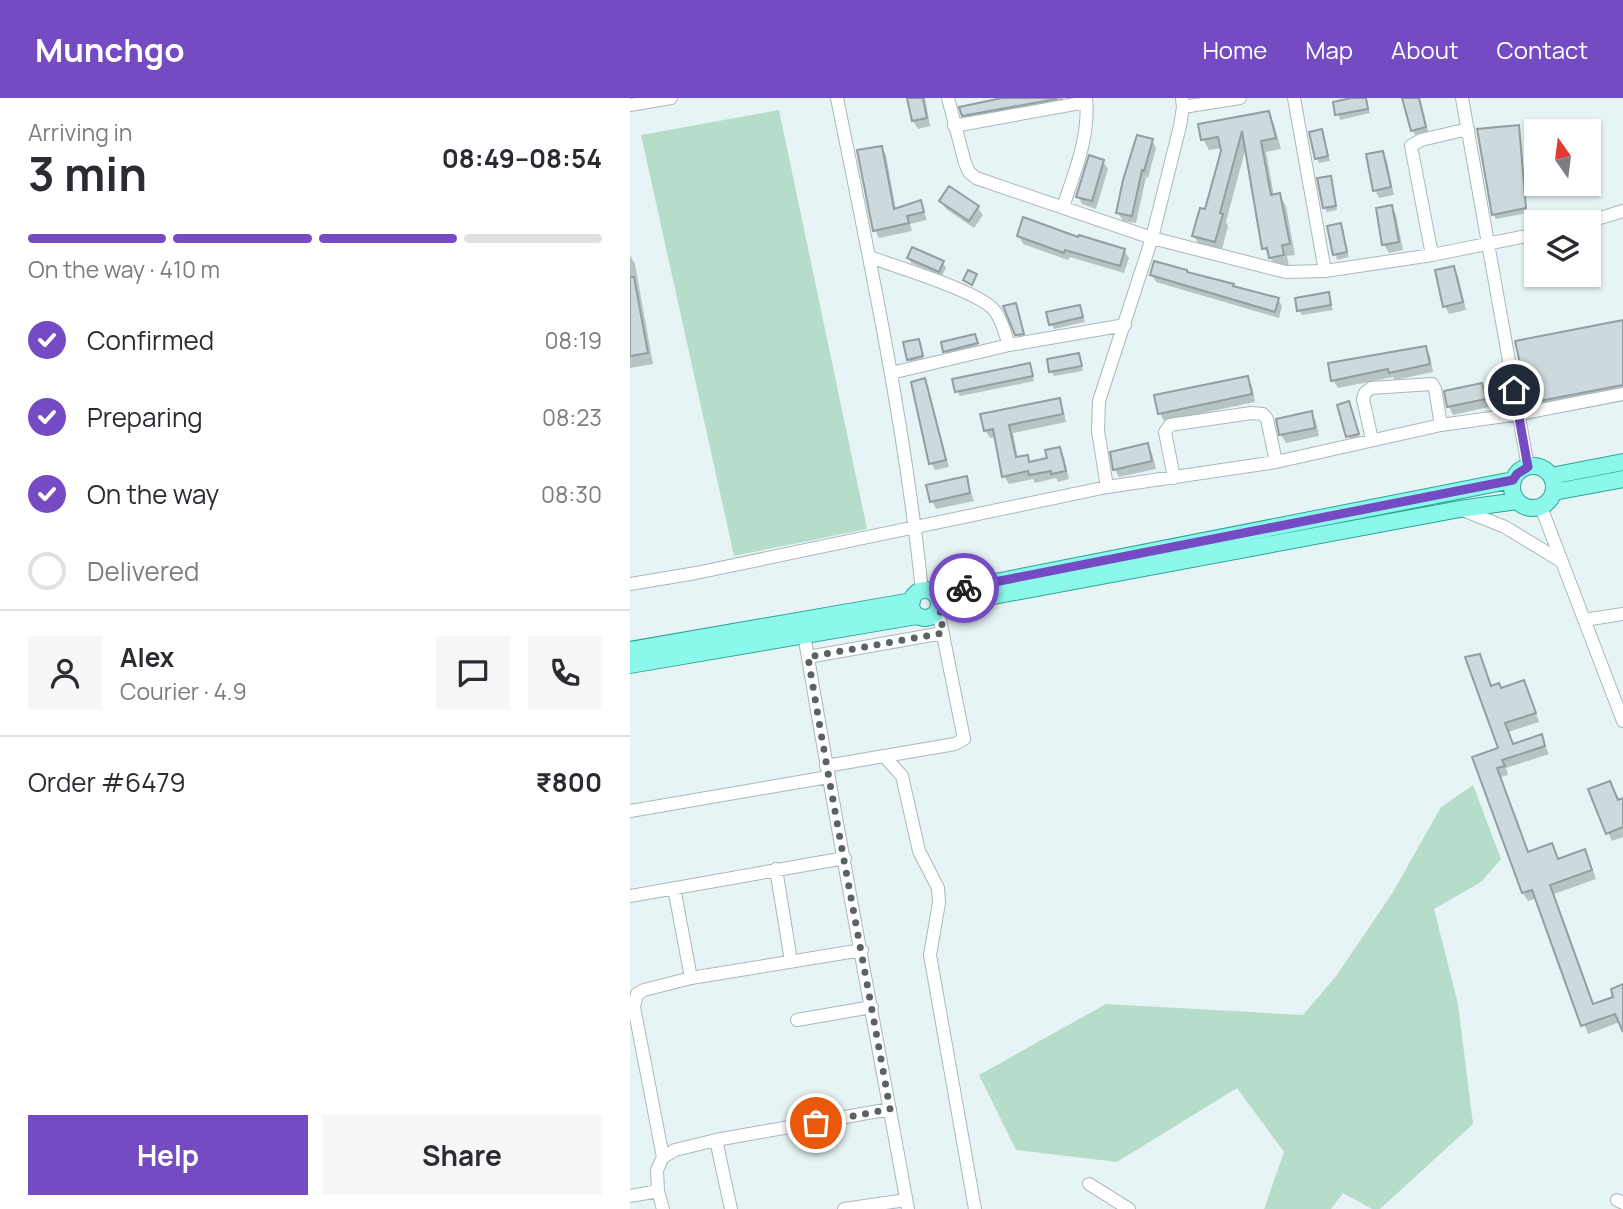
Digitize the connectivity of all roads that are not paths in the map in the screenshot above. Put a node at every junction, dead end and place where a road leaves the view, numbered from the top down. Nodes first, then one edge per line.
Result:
1 (671, 98) edge
2 (837, 98) edge
3 (948, 98) edge
4 (1240, 98) edge
5 (1294, 98) edge
6 (1462, 98) edge
7 (1086, 100) edge
8 (1182, 102) edge
9 (630, 105) edge
10 (954, 126) junction
11 (1468, 129) junction
12 (1063, 207) junction
13 (1623, 211) edge
14 (1601, 218) edge
15 (1524, 236) edge
16 (1152, 238) junction
17 (1489, 243) junction
18 (1432, 255) junction
19 (870, 257) junction
20 (1325, 271) junction
21 (1125, 325) junction
22 (1009, 345) junction
23 (891, 373) junction
24 (1623, 394) edge
25 (1518, 414) junction
26 (1441, 425) junction
27 (1372, 440) junction
28 (1276, 462) junction
29 (1623, 462) edge
30 (1528, 467) junction
31 (1551, 476) junction
32 (1174, 478) junction
33 (1623, 479) edge
34 (1513, 480) junction
35 (1107, 487) junction
36 (1554, 492) junction
37 (1517, 501) junction
38 (1541, 507) junction
39 (1460, 509) junction
40 (915, 527) junction
41 (1562, 561) junction
42 (630, 584) edge
43 (927, 603) junction
44 (1623, 614) edge
45 (1584, 620) junction
46 (943, 633) junction
47 (804, 634) junction
48 (630, 650) edge
49 (808, 657) junction
50 (630, 665) edge
51 (1623, 721) edge
52 (885, 757) junction
53 (827, 772) junction
54 (630, 811) edge
55 (845, 858) junction
56 (776, 869) junction
57 (674, 888) junction
58 (630, 896) edge
59 (862, 950) junction
60 (791, 961) junction
61 (691, 978) junction
62 (872, 1007) junction
63 (797, 1020) dead end
64 (890, 1109) junction
65 (716, 1140) junction
66 (663, 1157) junction
67 (1089, 1184) dead end
68 (658, 1191) junction
69 (630, 1196) edge
70 (907, 1204) edge
71 (663, 1209) edge
72 (732, 1209) edge
73 (844, 1209) edge
74 (975, 1209) edge
75 (1129, 1209) edge

1 - 9 street
2 - 19 street
3 - 10 street
4 - 8 street
5 - 20 street
6 - 11 street
7 - 10 street
7 - 12 street
8 - 16 street
10 - 12 street
11 - 17 street
11 - 18 street
12 - 16 street
13 - 14 street
15 - 17 street
16 - 20 street
16 - 21 street
17 - 18 street
17 - 25 street
18 - 20 street
19 - 22 street
19 - 23 street
21 - 22 street
21 - 35 street
22 - 23 street
23 - 40 street
24 - 25 street
25 - 26 street
25 - 30 street
26 - 27 street
26 - 27 street
27 - 28 street
28 - 32 street
28 - 32 street
29 - 31 main road
30 - 31 main road
30 - 34 main road
31 - 36 main road
32 - 35 street
33 - 36 main road
34 - 37 main road
34 - 43 main road
35 - 40 street
36 - 38 main road
37 - 38 main road
37 - 39 main road
38 - 41 street
39 - 41 street
39 - 43 main road
40 - 42 street
40 - 43 street
41 - 45 street
43 - 46 street
43 - 47 main road
43 - 48 main road
44 - 45 street
45 - 51 street
46 - 49 street
46 - 52 street
47 - 49 street
47 - 50 main road
49 - 53 street
52 - 53 street
52 - 74 street
53 - 54 street
53 - 55 street
55 - 56 street
55 - 59 street
56 - 57 street
56 - 60 street
57 - 58 street
57 - 61 street
59 - 60 street
59 - 62 street
60 - 61 street
61 - 66 street
62 - 63 street
62 - 64 street
64 - 65 street
64 - 70 street
65 - 66 street
65 - 72 street
66 - 68 street
67 - 75 street
68 - 69 street
68 - 71 street
70 - 73 street

